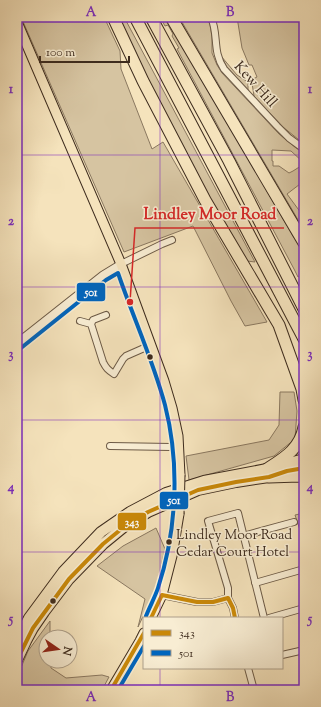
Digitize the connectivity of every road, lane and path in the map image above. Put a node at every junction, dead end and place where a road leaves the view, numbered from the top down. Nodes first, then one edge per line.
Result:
1 (113, 17) edge
2 (135, 17) edge
3 (151, 17) edge
4 (171, 17) edge
5 (212, 20) edge
6 (18, 25) edge
7 (304, 149) edge
8 (172, 240) dead end
9 (304, 243) edge
10 (121, 264) junction
11 (304, 309) edge
12 (106, 315) dead end
13 (80, 320) dead end
14 (91, 324) junction
15 (304, 339) edge
16 (17, 343) edge
17 (151, 345) junction
18 (304, 400) edge
19 (304, 427) edge
20 (110, 446) dead end
21 (179, 446) junction
22 (304, 459) edge
23 (304, 468) edge
24 (268, 473) junction
25 (304, 477) edge
26 (294, 522) dead end
27 (243, 536) junction
28 (304, 569) edge
29 (255, 583) junction
30 (162, 595) junction
31 (228, 598) junction
32 (304, 608) edge
33 (151, 617) edge
34 (235, 617) edge
35 (264, 617) edge
36 (272, 617) edge
37 (143, 635) edge
38 (17, 641) edge
39 (304, 650) edge
40 (283, 655) edge
41 (17, 660) edge
42 (248, 669) edge
43 (111, 690) edge
44 (254, 690) edge

1 - 18 highway
2 - 15 highway
3 - 11 highway
4 - 9 highway
5 - 7 street, Kew Hill
6 - 10 main road
8 - 10 street
10 - 16 street
10 - 17 main road
12 - 14 street
13 - 14 street
14 - 17 street
17 - 21 main road
19 - 24 highway
20 - 21 street
21 - 30 main road, bridge
22 - 24 highway
23 - 24 highway
24 - 25 highway
24 - 38 highway
24 - 41 highway
26 - 27 street
27 - 29 street
27 - 31 street
28 - 29 street
29 - 35 street
30 - 31 street
30 - 33 main road
31 - 34 street
32 - 36 street
37 - 43 main road
39 - 40 street
42 - 44 street

